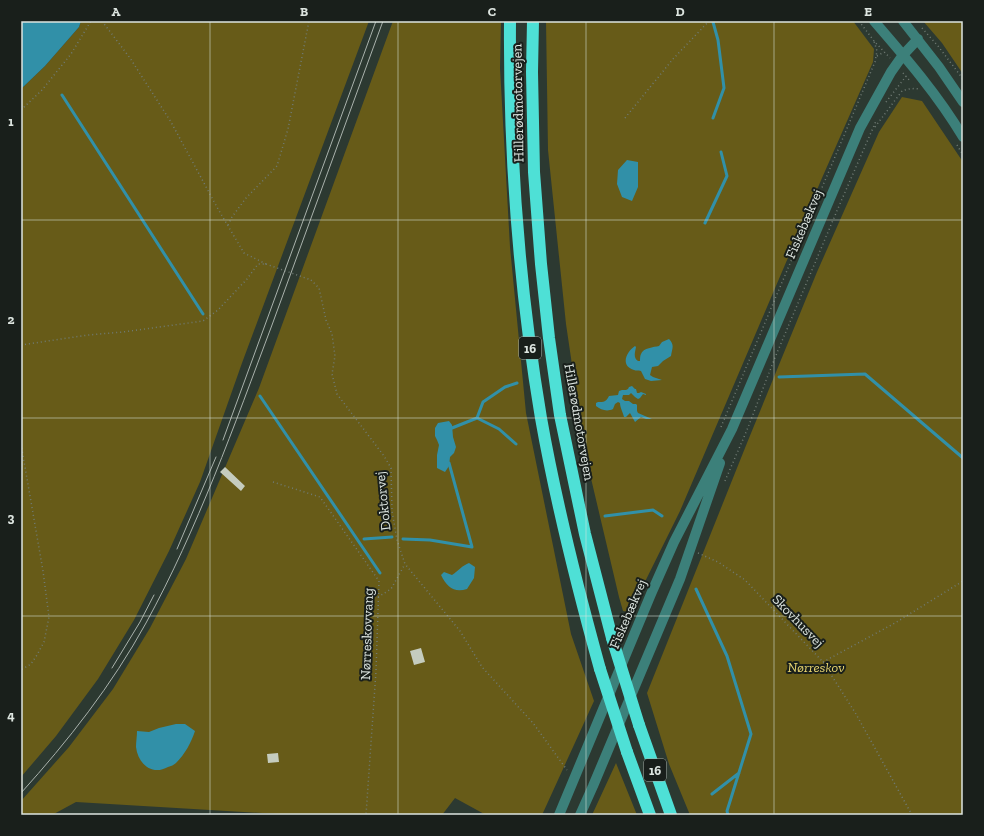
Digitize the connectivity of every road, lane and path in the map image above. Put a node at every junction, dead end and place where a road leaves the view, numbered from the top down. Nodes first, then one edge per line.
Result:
1 (91, 21) edge
2 (102, 21) edge
3 (309, 21) edge
4 (510, 21) edge
5 (533, 21) edge
6 (709, 21) edge
7 (859, 21) edge
8 (874, 21) edge
9 (903, 21) edge
10 (920, 26) dead end
11 (918, 39) junction
12 (903, 55) junction
13 (906, 76) dead end
14 (963, 79) edge
15 (919, 90) dead end
16 (963, 102) edge
17 (883, 106) dead end
18 (21, 110) edge
19 (625, 118) dead end
20 (876, 118) dead end
21 (874, 128) junction
22 (963, 137) edge
23 (228, 225) junction
24 (266, 264) junction
25 (21, 345) edge
26 (732, 429) junction
27 (719, 432) dead end
28 (21, 444) edge
29 (273, 482) dead end
30 (723, 486) dead end
31 (690, 549) junction
32 (405, 564) junction
33 (963, 581) edge
34 (378, 597) junction
35 (823, 662) junction
36 (21, 670) edge
37 (574, 779) junction
38 (366, 815) edge
39 (559, 815) edge
40 (580, 815) edge
41 (650, 815) edge
42 (671, 815) edge
43 (912, 815) edge

1 - 18 path
2 - 23 path, Doktorvej
3 - 23 path
4 - 41 highway, Hillerødmotorvejen / 16, bridge
5 - 42 highway, Hillerødmotorvejen / 16, bridge
6 - 19 path
7 - 27 path
8 - 12 street
9 - 11 street
10 - 14 path
11 - 12 street, Fiskebækvej
11 - 16 street
12 - 22 street
12 - 26 street, Fiskebækvej
13 - 17 path
15 - 21 path
20 - 21 path
21 - 30 path
23 - 24 path, Doktorvej
24 - 25 path
24 - 32 path, Doktorvej, bridge
26 - 31 street, Fiskebækvej
26 - 37 street, Fiskebækvej
28 - 36 path
29 - 34 path, Nørreskovvang
31 - 35 path, Skovhusvej
31 - 40 street, Fiskebækvej
32 - 34 path
32 - 37 path, Doktorvej
33 - 35 path
34 - 38 path, Nørreskovvang
35 - 43 path, Skovhusvej
37 - 39 street, Fiskebækvej

